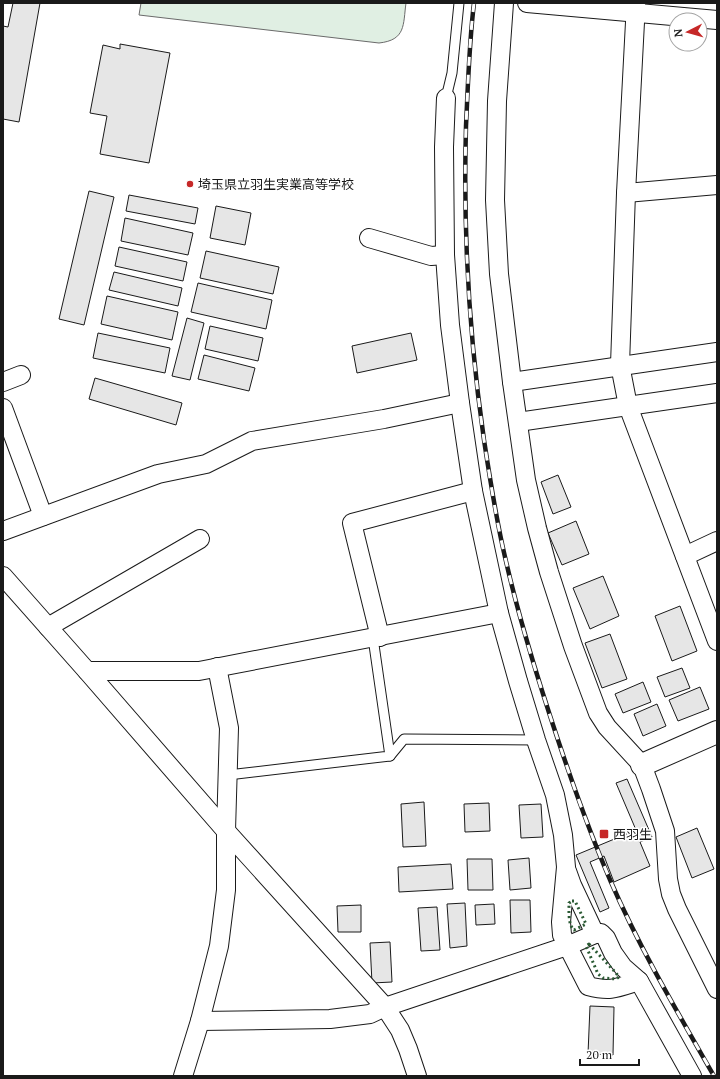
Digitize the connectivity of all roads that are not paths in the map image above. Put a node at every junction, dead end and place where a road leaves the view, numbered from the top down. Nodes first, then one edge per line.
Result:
1 (459, 3) edge
2 (504, 3) edge
3 (528, 3) edge
4 (636, 8) edge
5 (717, 20) edge
6 (446, 98) joint
7 (717, 185) edge
8 (626, 193) junction
9 (369, 238) dead end
10 (445, 255) junction
11 (717, 352) edge
12 (620, 365) junction
13 (21, 375) dead end
14 (3, 382) edge
15 (512, 382) junction
16 (717, 393) edge
17 (460, 404) junction
18 (628, 406) junction
19 (3, 408) edge
20 (518, 422) junction
21 (473, 492) junction
22 (43, 516) junction
23 (3, 531) edge
24 (200, 539) dead end
25 (717, 541) edge
26 (685, 556) junction
27 (3, 576) edge
28 (499, 613) junction
29 (48, 627) junction
30 (376, 638) junction
31 (717, 641) edge
32 (217, 667) junction
33 (87, 671) junction
34 (717, 732) edge
35 (536, 740) junction
36 (390, 756) junction
37 (642, 765) junction
38 (228, 775) junction
39 (226, 830) junction
40 (566, 867) junction
41 (595, 934) junction
42 (567, 946) junction
43 (639, 981) junction
44 (717, 990) edge
45 (385, 1007) junction
46 (200, 1021) junction
47 (183, 1076) edge
48 (417, 1076) edge
49 (692, 1076) edge

1 - 6 lane
2 - 15 street
3 - 4 street
4 - 5 street
4 - 8 street
6 - 10 street
7 - 8 street
8 - 12 street
9 - 10 street
10 - 17 street
11 - 12 street
12 - 15 street
12 - 18 street
13 - 14 street
15 - 20 street
16 - 18 street
17 - 21 street
17 - 22 street
18 - 20 street
18 - 26 street
19 - 22 street
20 - 37 street
21 - 28 street
21 - 30 street
22 - 23 street
24 - 29 street
25 - 26 street
26 - 31 street
27 - 29 street
28 - 30 street
28 - 35 street
29 - 33 street
30 - 32 street
30 - 36 lane
32 - 33 street
32 - 38 street
33 - 39 street
34 - 37 street
35 - 36 lane
35 - 40 street
36 - 38 lane
37 - 44 street
38 - 39 street
39 - 45 street
39 - 46 street
40 - 41 street
40 - 42 street
41 - 42 street
41 - 43 street
42 - 43 street
42 - 45 street
43 - 49 street
45 - 46 street
45 - 48 street
46 - 47 street

